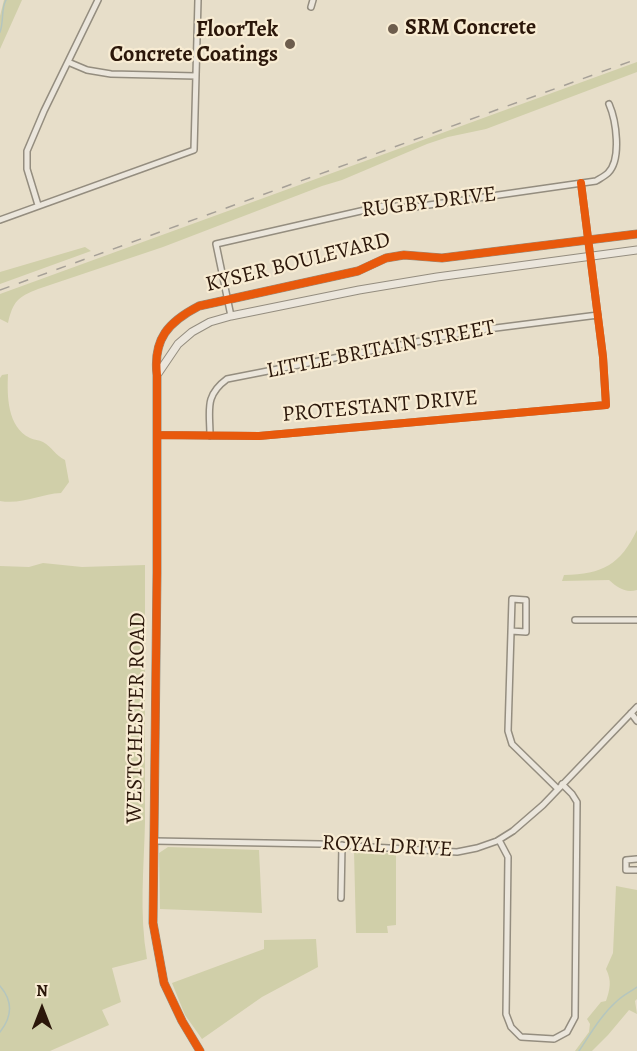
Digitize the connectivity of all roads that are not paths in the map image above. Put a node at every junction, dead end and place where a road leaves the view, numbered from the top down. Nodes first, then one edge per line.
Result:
1 (98, 0) edge
2 (198, 0) edge
3 (313, 0) edge
4 (311, 7) dead end
5 (68, 62) junction
6 (196, 76) junction
7 (609, 104) dead end
8 (580, 183) junction
9 (38, 205) junction
10 (0, 220) edge
11 (637, 234) edge
12 (587, 240) junction
13 (637, 250) edge
14 (592, 257) junction
15 (228, 300) junction
16 (598, 315) junction
17 (231, 316) junction
18 (157, 375) junction
19 (157, 435) junction
20 (210, 436) junction
21 (575, 620) dead end
22 (637, 620) edge
23 (511, 631) junction
24 (637, 707) edge
25 (631, 714) junction
26 (637, 721) edge
27 (560, 786) junction
28 (499, 840) junction
29 (154, 841) junction
30 (342, 845) junction
31 (637, 859) edge
32 (637, 870) edge
33 (341, 898) dead end
34 (200, 1051) edge

1 - 5 street
2 - 6 street
3 - 4 street
5 - 6 street
5 - 9 street
6 - 9 street
7 - 8 street, RUGBY DRIVE
8 - 12 street
8 - 15 street, RUGBY DRIVE
9 - 10 street
11 - 12 street, KYSER BOULEVARD
12 - 14 street
12 - 15 street, KYSER BOULEVARD
13 - 14 street, KYSER BOULEVARD
14 - 16 street
14 - 17 street, KYSER BOULEVARD
15 - 17 street, RUGBY DRIVE
15 - 18 street, KYSER BOULEVARD
16 - 20 street, LITTLE BRITAIN STREET
16 - 20 street, PROTESTANT DRIVE
17 - 18 street, KYSER BOULEVARD
18 - 19 street, WESTCHESTER ROAD
19 - 20 street, PROTESTANT DRIVE
19 - 29 street, WESTCHESTER ROAD
21 - 22 street
23 - 23 street
23 - 27 street
24 - 25 street, ROYAL DRIVE
25 - 26 street
25 - 27 street, ROYAL DRIVE
27 - 28 street, ROYAL DRIVE
27 - 28 street
28 - 30 street, ROYAL DRIVE
29 - 30 street, ROYAL DRIVE
29 - 34 street, WESTCHESTER ROAD
30 - 33 street
31 - 32 street

